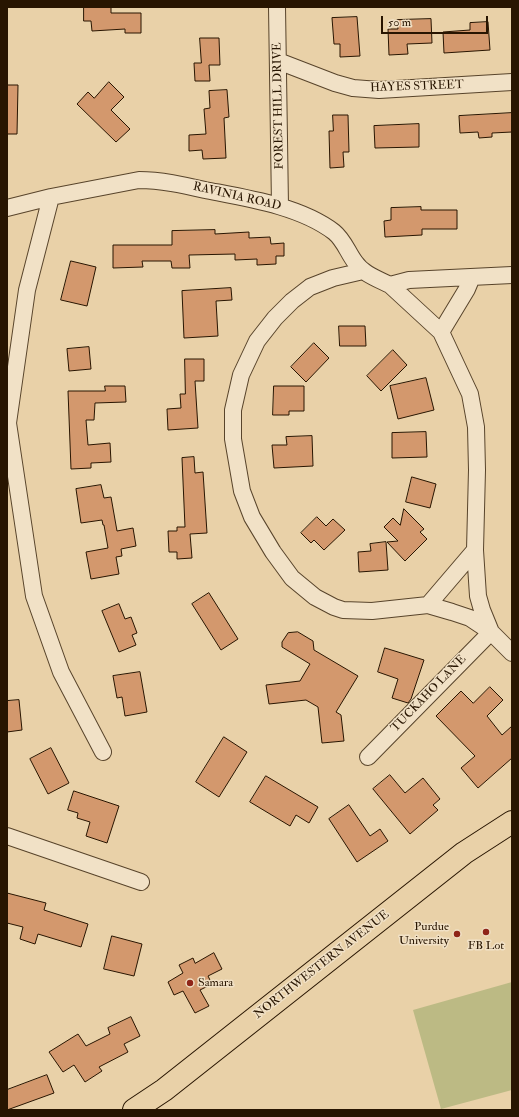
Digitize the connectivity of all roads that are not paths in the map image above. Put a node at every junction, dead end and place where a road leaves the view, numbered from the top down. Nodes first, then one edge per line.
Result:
1 (277, 7) edge
2 (278, 61) junction
3 (512, 82) edge
4 (51, 197) junction
5 (280, 206) junction
6 (7, 208) edge
7 (363, 271) junction
8 (512, 275) edge
9 (472, 277) junction
10 (390, 285) junction
11 (441, 332) junction
12 (475, 550) junction
13 (428, 605) junction
14 (491, 632) junction
15 (512, 653) edge
16 (103, 752) dead end
17 (368, 757) dead end
18 (512, 822) edge
19 (7, 836) edge
20 (141, 882) dead end
21 (134, 1110) edge

1 - 2 street, FOREST HILL DRIVE
2 - 3 street, HAYES STREET
2 - 5 street, FOREST HILL DRIVE
4 - 5 street, RAVINIA ROAD
4 - 6 street, RAVINIA ROAD
4 - 16 street
5 - 7 street, RAVINIA ROAD
7 - 10 street, RAVINIA ROAD
7 - 13 street
8 - 9 street
9 - 10 street
9 - 11 street
10 - 11 street, RAVINIA ROAD
11 - 12 street
12 - 13 street
12 - 14 street
13 - 14 street
14 - 15 street
14 - 17 street, TUCKAHO LANE
18 - 21 main road, NORTHWESTERN AVENUE
19 - 20 street

